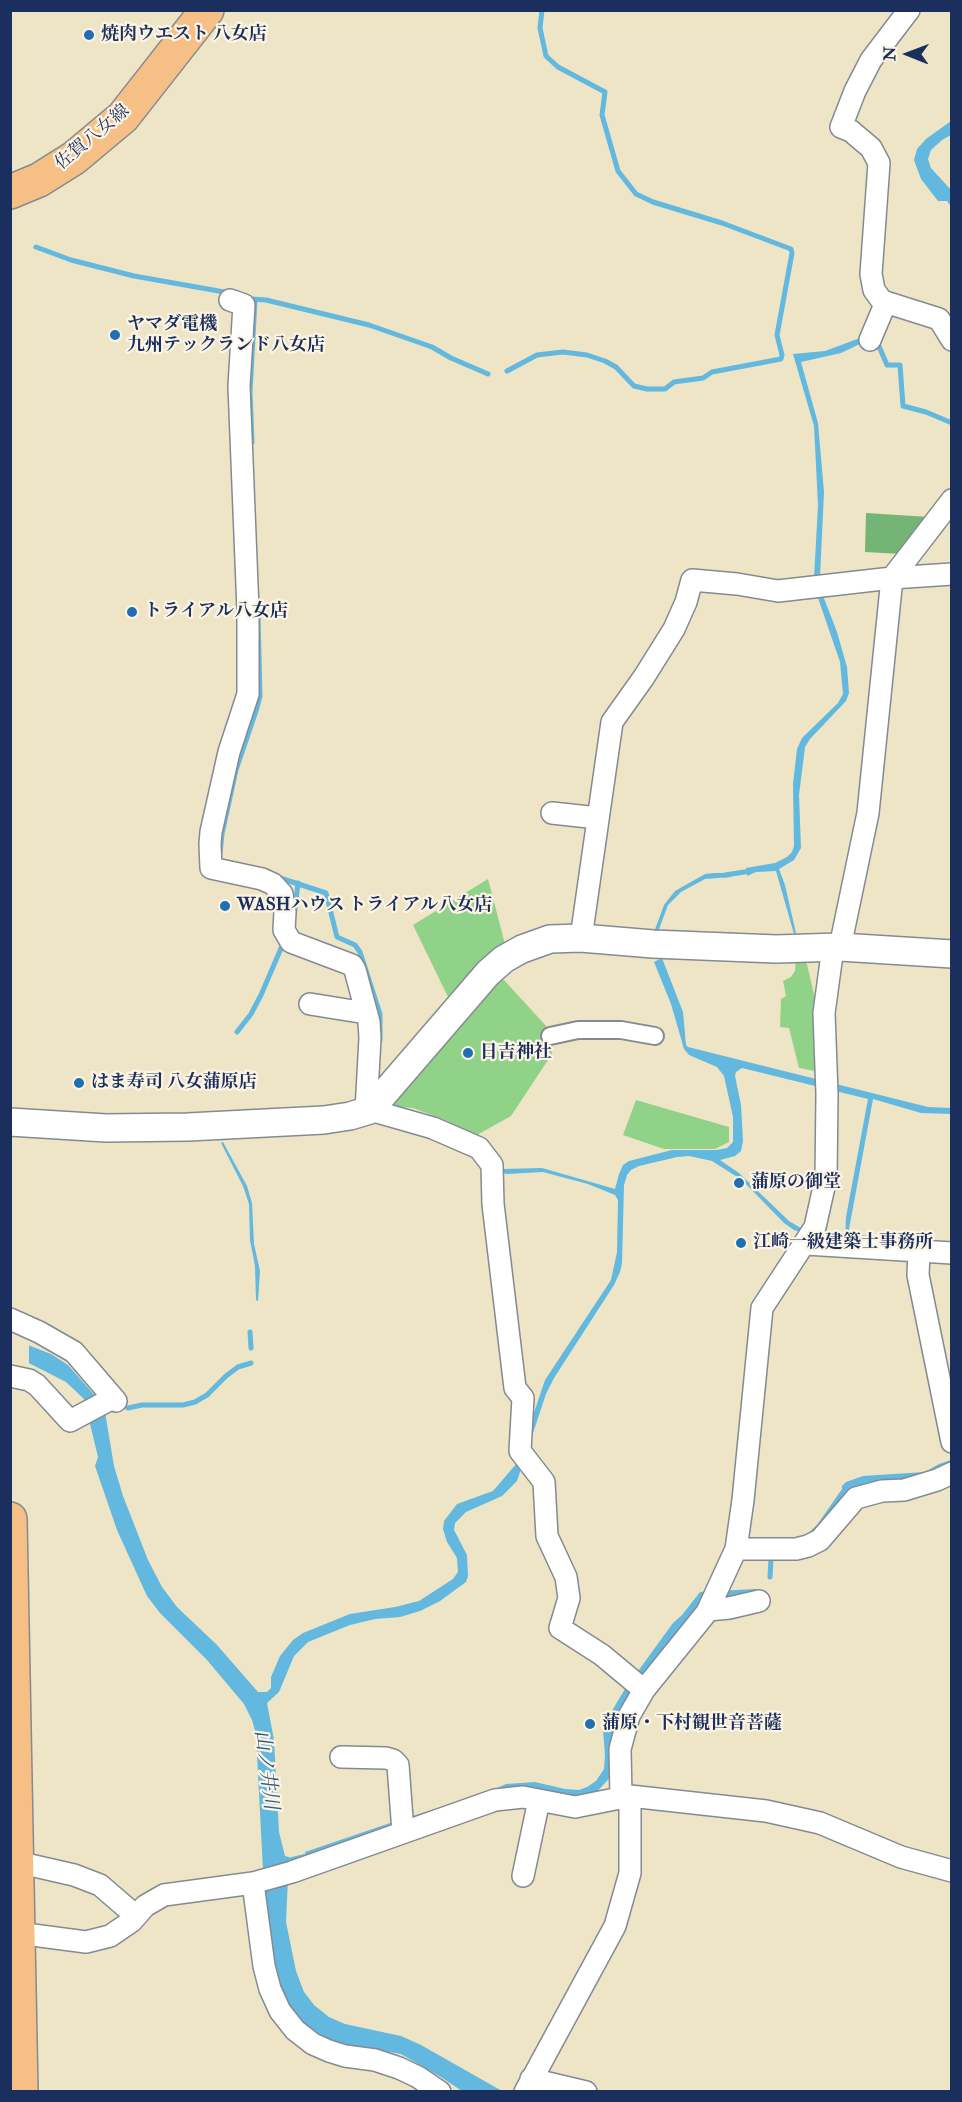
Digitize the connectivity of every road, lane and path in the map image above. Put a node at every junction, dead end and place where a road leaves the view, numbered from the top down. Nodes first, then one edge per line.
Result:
1 (207, 10) edge
2 (909, 10) edge
3 (10, 192) edge
4 (230, 300) dead end
5 (886, 302) junction
6 (870, 340) dead end
7 (951, 340) edge
8 (951, 500) edge
9 (951, 574) edge
10 (892, 578) junction
11 (552, 813) dead end
12 (598, 818) junction
13 (581, 938) junction
14 (836, 947) junction
15 (951, 954) edge
16 (310, 1004) dead end
17 (366, 1013) junction
18 (550, 1036) dead end
19 (655, 1036) dead end
20 (368, 1110) junction
21 (10, 1122) edge
22 (810, 1236) junction
23 (919, 1251) junction
24 (951, 1253) edge
25 (10, 1319) edge
26 (10, 1376) edge
27 (951, 1442) edge
28 (951, 1473) edge
29 (10, 1519) edge
30 (736, 1549) junction
31 (713, 1601) junction
32 (759, 1601) dead end
33 (637, 1684) junction
34 (340, 1757) dead end
35 (625, 1796) junction
36 (539, 1800) junction
37 (402, 1826) junction
38 (30, 1865) dead end
39 (951, 1871) edge
40 (523, 1876) dead end
41 (255, 1882) junction
42 (136, 1916) junction
43 (15, 1932) edge
44 (528, 2085) edge
45 (21, 2091) edge
46 (440, 2091) edge
47 (586, 2091) edge

1 - 3 main road, 佐賀八女線
2 - 5 street
4 - 17 street
5 - 6 street
5 - 7 street
8 - 10 street
9 - 10 street
10 - 12 street
10 - 14 street
11 - 12 street
12 - 13 street
13 - 14 street
13 - 20 street
14 - 15 street
14 - 22 street
16 - 17 street
17 - 20 street
18 - 19 street
20 - 21 street
20 - 33 street
22 - 23 street
22 - 30 street
23 - 24 street
23 - 27 street
25 - 26 street
28 - 30 street
29 - 43 main road
30 - 31 street
31 - 32 street
31 - 33 street
33 - 35 street
34 - 37 street
35 - 36 street
35 - 39 street
35 - 44 street
36 - 37 street
36 - 40 street
37 - 41 street
38 - 42 street
41 - 42 street
41 - 46 street
42 - 43 street
43 - 45 main road
44 - 47 street

